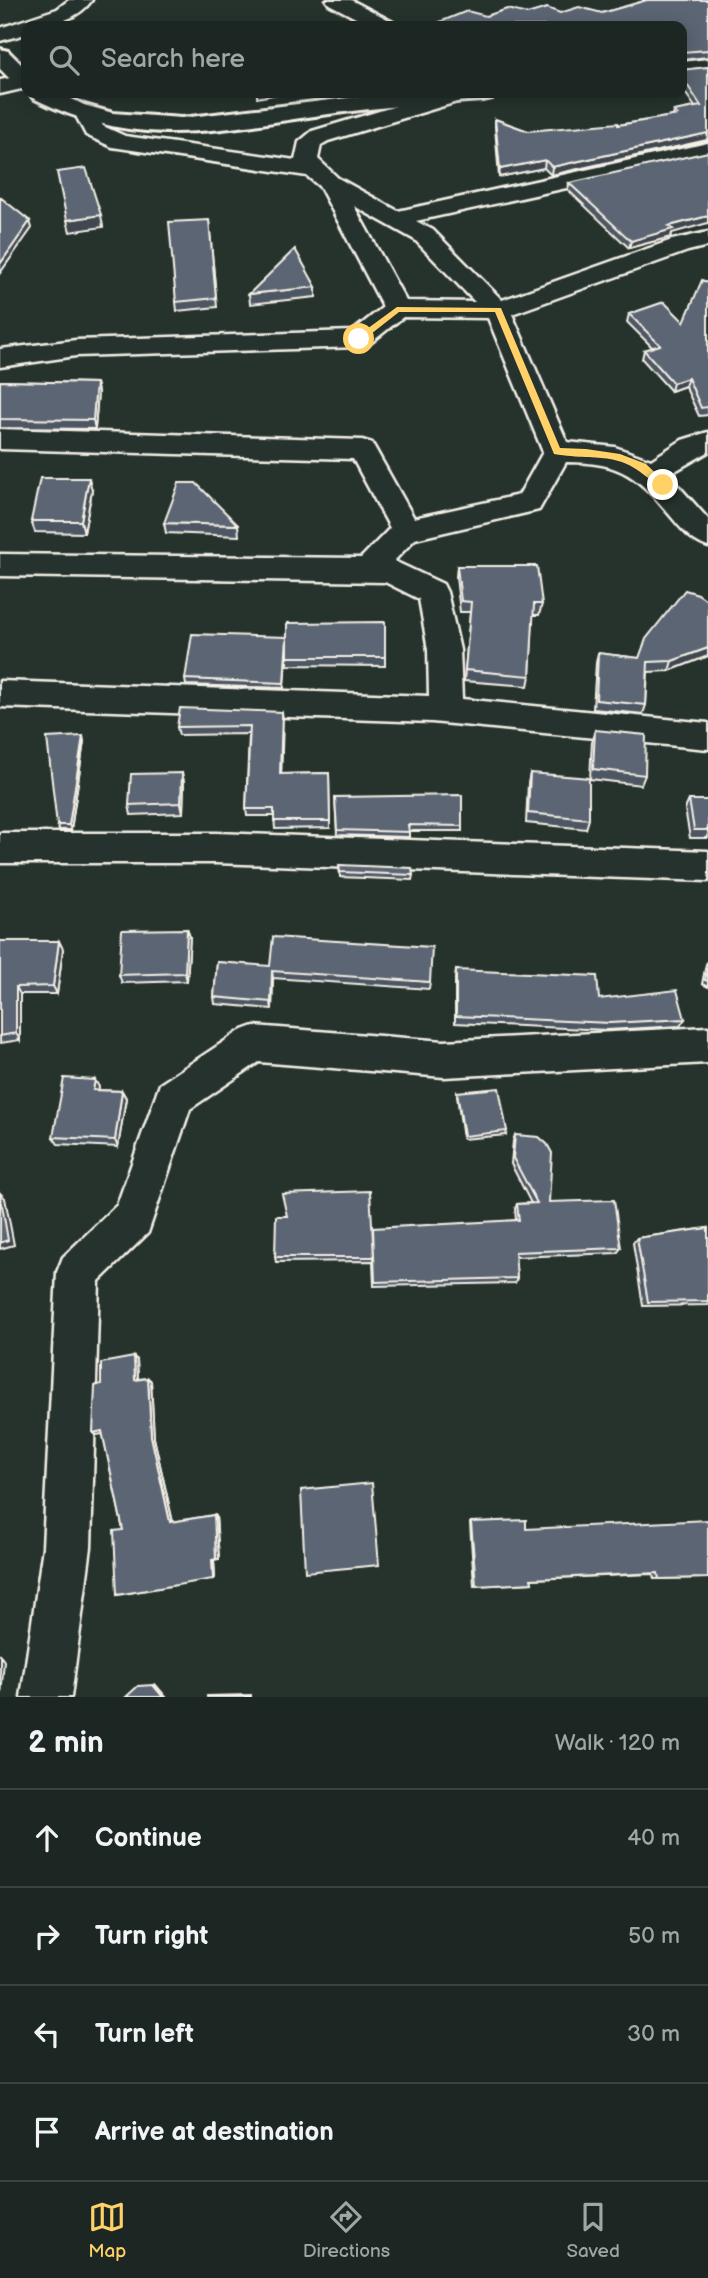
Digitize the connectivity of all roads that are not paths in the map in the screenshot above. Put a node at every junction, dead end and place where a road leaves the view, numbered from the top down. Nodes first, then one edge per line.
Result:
1 (82, 0) edge
2 (336, 0) edge
3 (43, 21) edge
4 (376, 21) edge
5 (21, 29) edge
6 (0, 35) edge
7 (0, 56) edge
8 (708, 66) edge
9 (687, 68) edge
10 (21, 77) edge
11 (21, 83) edge
12 (0, 87) edge
13 (52, 98) edge
14 (413, 98) edge
15 (452, 98) edge
16 (86, 114) junction
17 (708, 150) edge
18 (322, 177) junction
19 (397, 218) junction
20 (708, 239) edge
21 (397, 309) junction
22 (498, 310) junction
23 (0, 358) edge
24 (0, 439) edge
25 (708, 442) edge
26 (557, 452) junction
27 (663, 485) junction
28 (406, 530) junction
29 (708, 536) edge
30 (0, 565) edge
31 (368, 569) junction
32 (0, 694) edge
33 (445, 710) junction
34 (708, 736) edge
35 (0, 848) edge
36 (708, 866) edge
37 (708, 1045) edge
38 (46, 1697) edge

1 - 3 street
2 - 4 street
5 - 6 street
7 - 10 street
8 - 9 street
11 - 12 street
13 - 16 street
14 - 16 street
15 - 18 street
16 - 18 street
17 - 19 street
18 - 19 street
18 - 21 street
19 - 22 street
20 - 22 street
21 - 22 street
21 - 23 street
22 - 26 street
24 - 28 street
25 - 27 street
26 - 27 street
26 - 28 street
27 - 29 street
28 - 31 street
30 - 31 street
31 - 33 street
32 - 33 street
33 - 34 street
35 - 36 street
37 - 38 street

